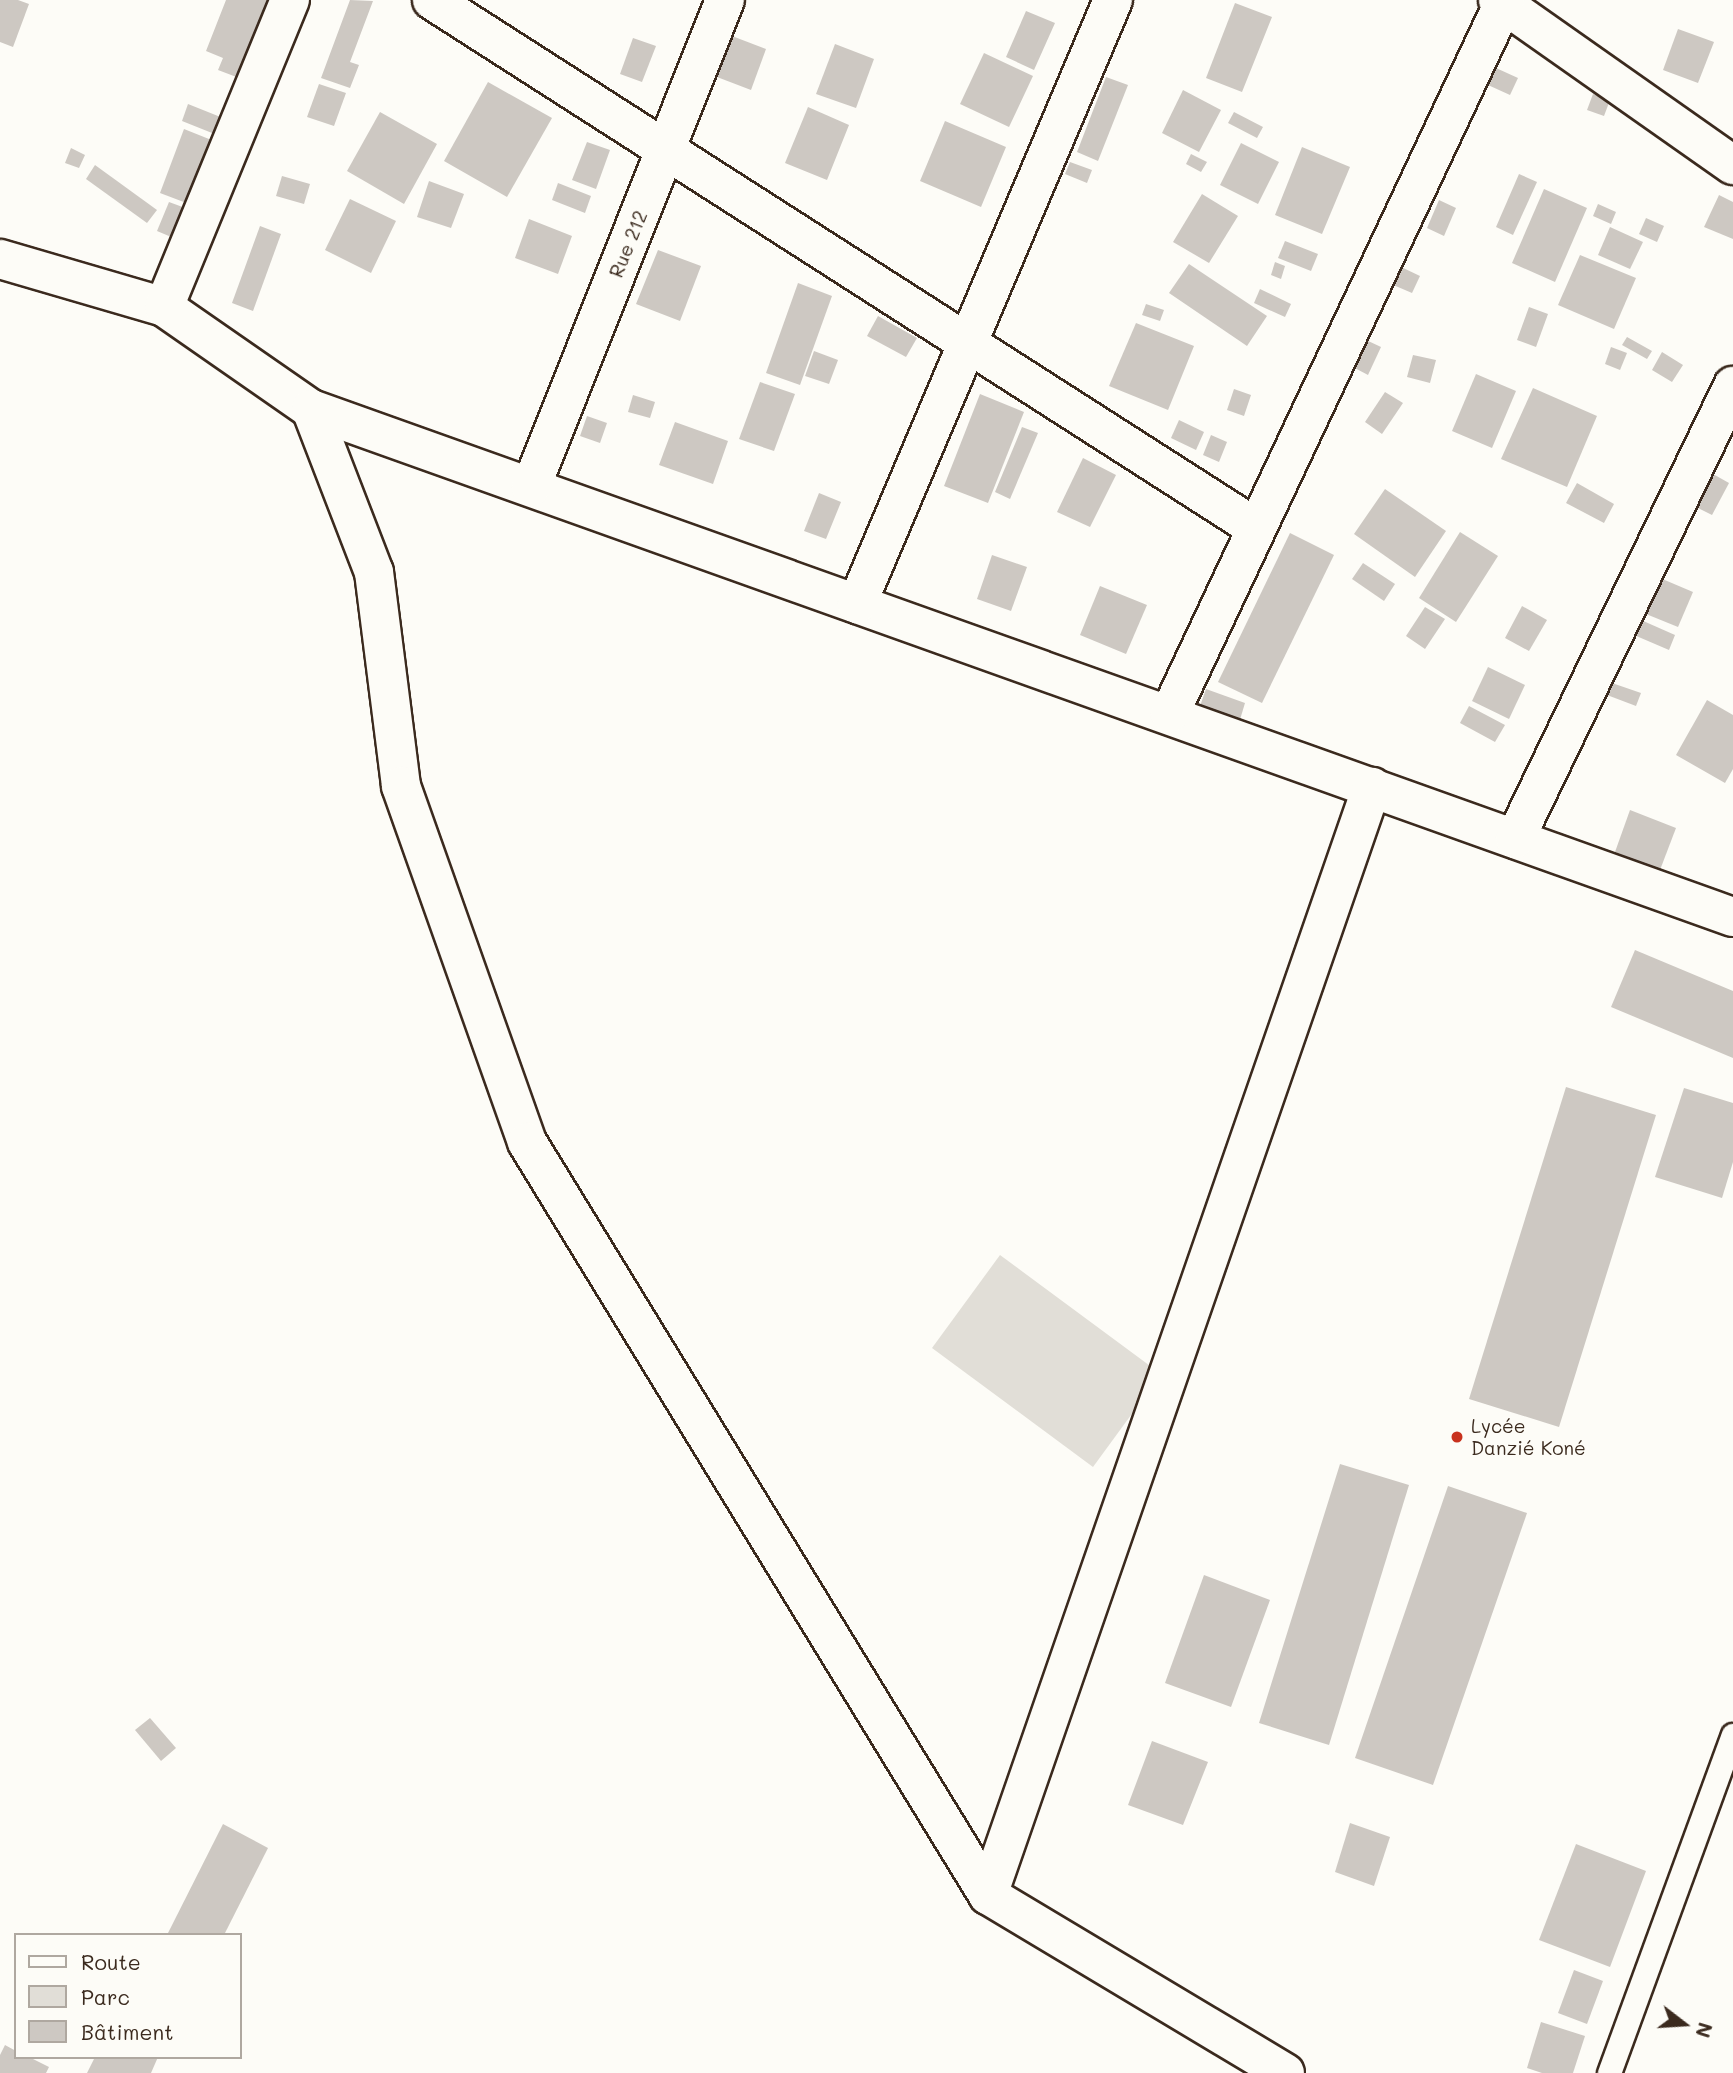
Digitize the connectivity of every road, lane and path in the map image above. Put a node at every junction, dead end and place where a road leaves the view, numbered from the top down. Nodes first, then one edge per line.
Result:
1 (290, 0) edge
2 (432, 0) edge
3 (725, 0) edge
4 (1113, 0) edge
5 (1502, 1) edge
6 (666, 149) junction
7 (1733, 165) edge
8 (0, 258) edge
9 (164, 307) junction
10 (968, 343) junction
11 (1733, 386) edge
12 (311, 409) junction
13 (531, 488) junction
14 (1256, 528) junction
15 (857, 604) junction
16 (1170, 713) junction
17 (1372, 787) junction
18 (1515, 839) junction
19 (1733, 917) edge
20 (1733, 1735) edge
21 (988, 1895) junction
22 (1285, 2073) edge
23 (1609, 2073) edge

1 - 9 street
2 - 6 street
3 - 6 street, Rue 212
4 - 10 street
5 - 7 street
5 - 14 street
6 - 10 street
6 - 13 street, Rue 212
8 - 9 street
9 - 12 street
10 - 14 street
10 - 15 street
11 - 18 street
12 - 13 street
12 - 21 street
13 - 15 street
14 - 16 street
15 - 16 street
16 - 17 street
17 - 18 street
17 - 21 street
18 - 19 street
20 - 23 lane
21 - 22 street

